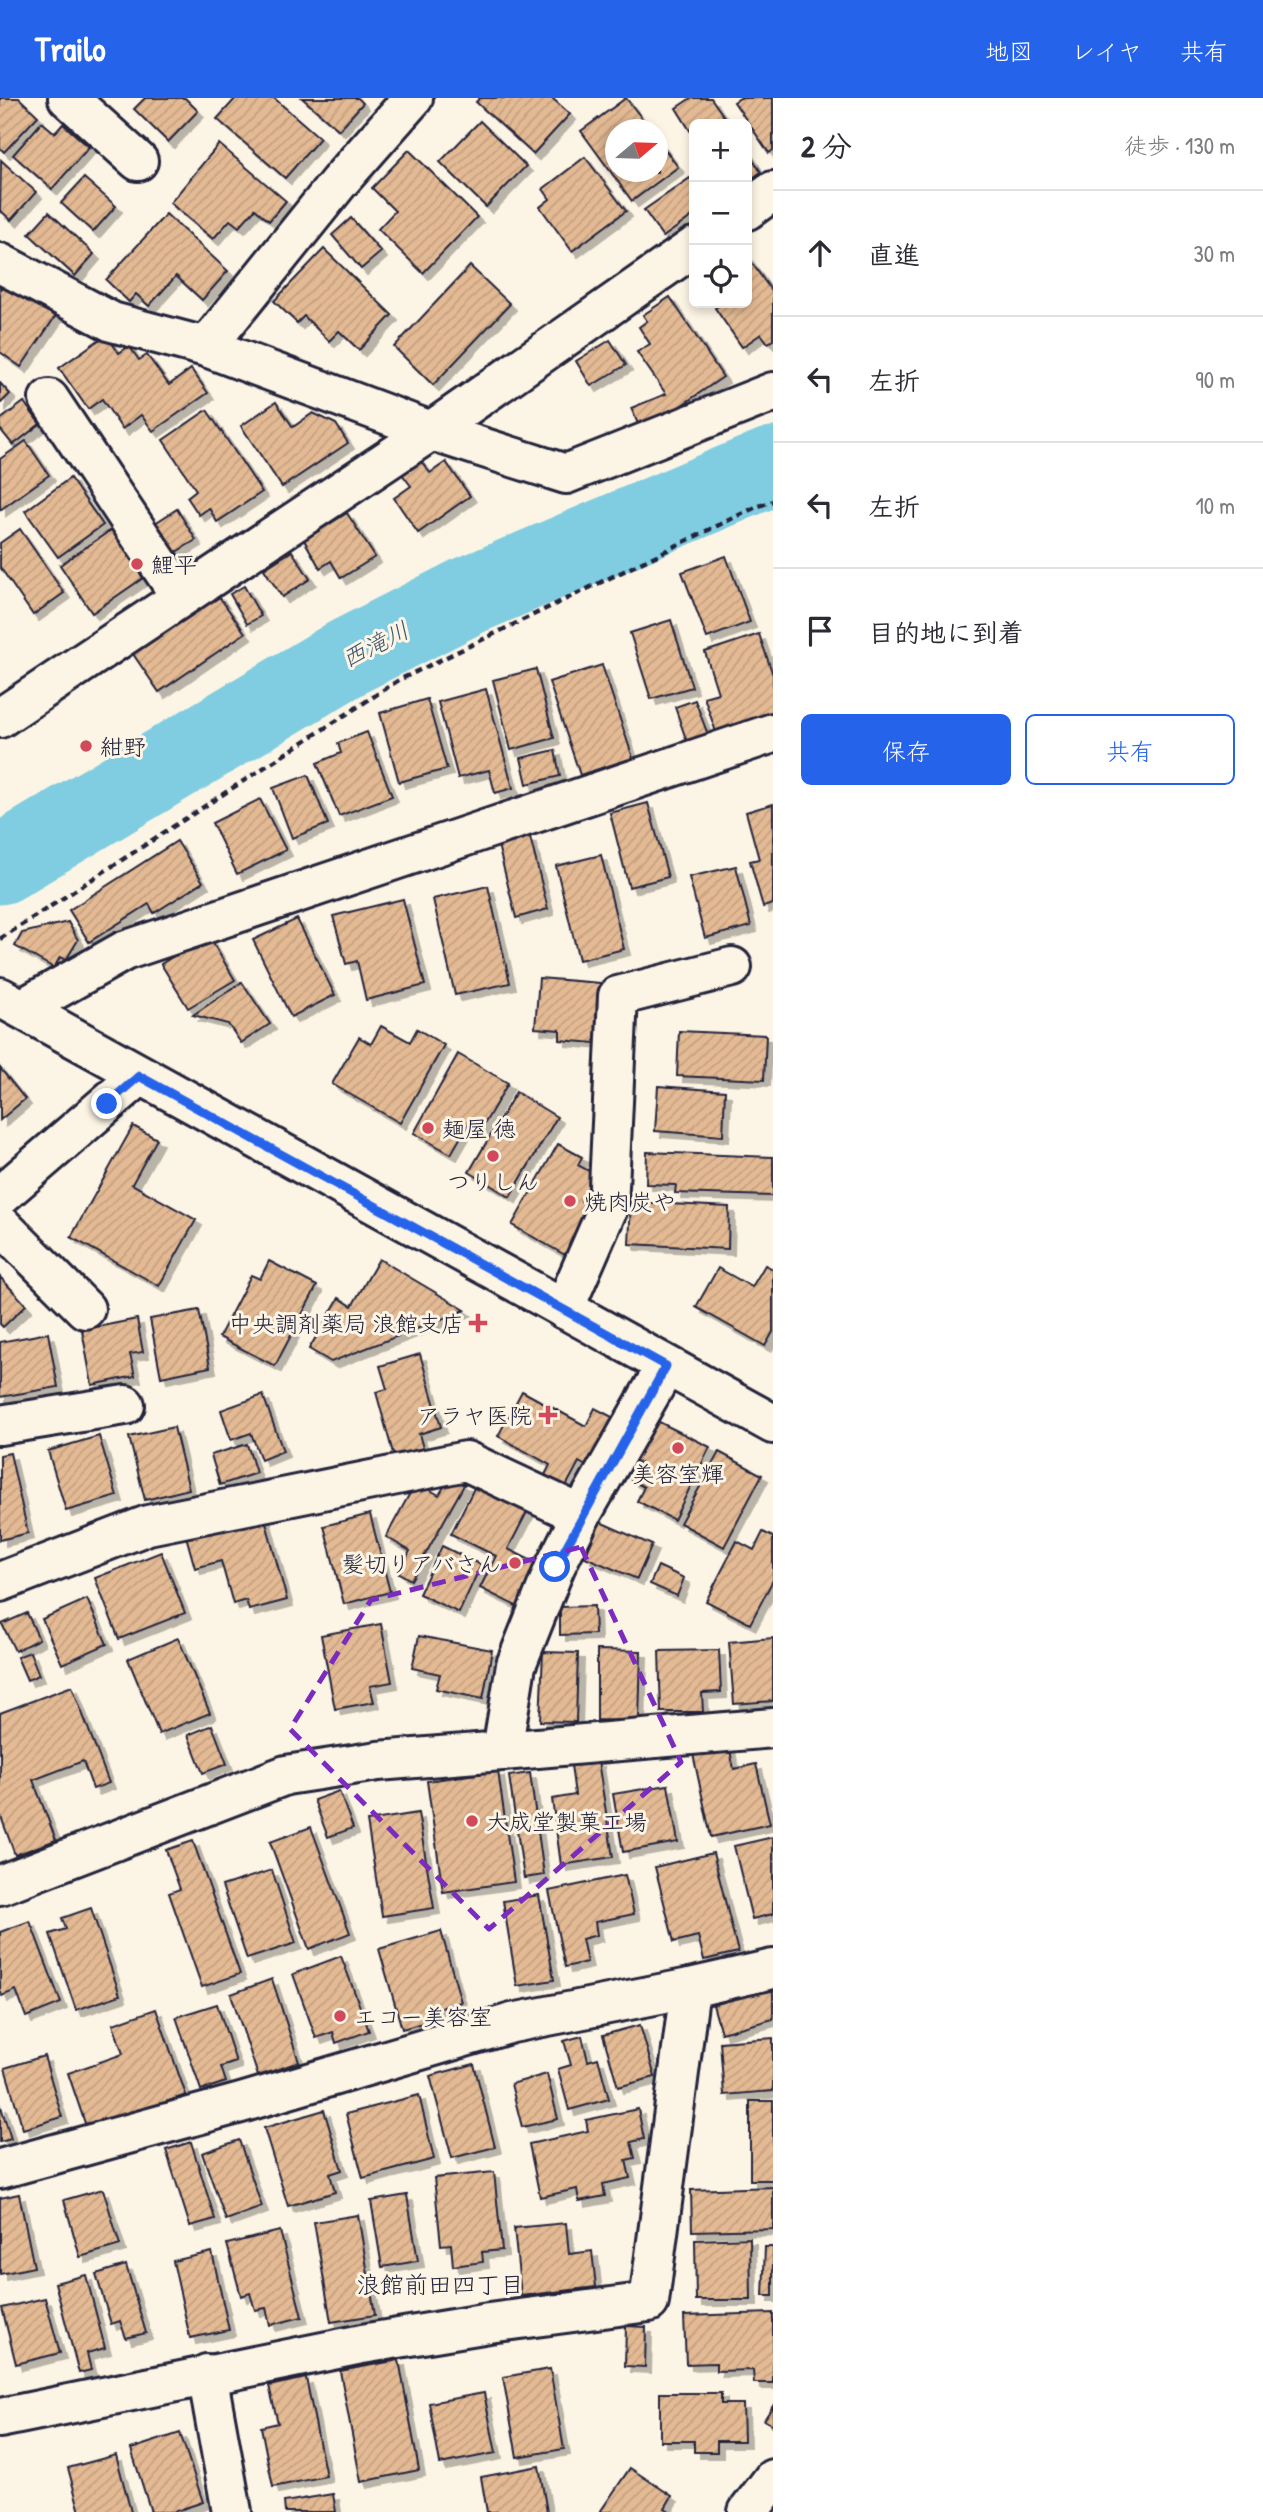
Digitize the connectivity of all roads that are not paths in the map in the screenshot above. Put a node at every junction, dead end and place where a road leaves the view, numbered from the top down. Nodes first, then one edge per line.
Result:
1 (68, 98) edge
2 (413, 98) edge
3 (138, 161) dead end
4 (773, 191) edge
5 (752, 206) edge
6 (689, 250) edge
7 (0, 263) edge
8 (205, 346) junction
9 (773, 392) edge
10 (49, 399) dead end
11 (431, 431) junction
12 (181, 597) junction
13 (0, 718) edge
14 (773, 733) edge
15 (732, 967) dead end
16 (11, 1003) edge
17 (139, 1076) junction
18 (0, 1196) edge
19 (0, 1224) edge
20 (85, 1309) dead end
21 (564, 1309) junction
22 (666, 1366) junction
23 (125, 1405) dead end
24 (773, 1424) edge
25 (0, 1425) edge
26 (582, 1515) junction
27 (0, 1582) edge
28 (773, 1728) edge
29 (502, 1751) junction
30 (0, 1885) edge
31 (773, 1969) edge
32 (690, 1988) junction
33 (0, 2169) edge
34 (207, 2375) junction
35 (0, 2417) edge
36 (773, 2479) edge
37 (232, 2512) edge
38 (748, 2512) edge

1 - 3 street
2 - 8 street
4 - 5 street
6 - 11 street
7 - 8 street
8 - 11 street
9 - 11 street
10 - 12 street
11 - 12 street
12 - 13 street
14 - 16 street
15 - 21 street
16 - 17 street
17 - 18 street
17 - 21 street
19 - 20 street
21 - 22 street
22 - 24 street
22 - 26 street
23 - 25 street
26 - 27 street
26 - 29 street
28 - 29 street
29 - 30 street
31 - 32 street
32 - 33 street
32 - 34 street
34 - 35 street
34 - 37 street
36 - 38 street

